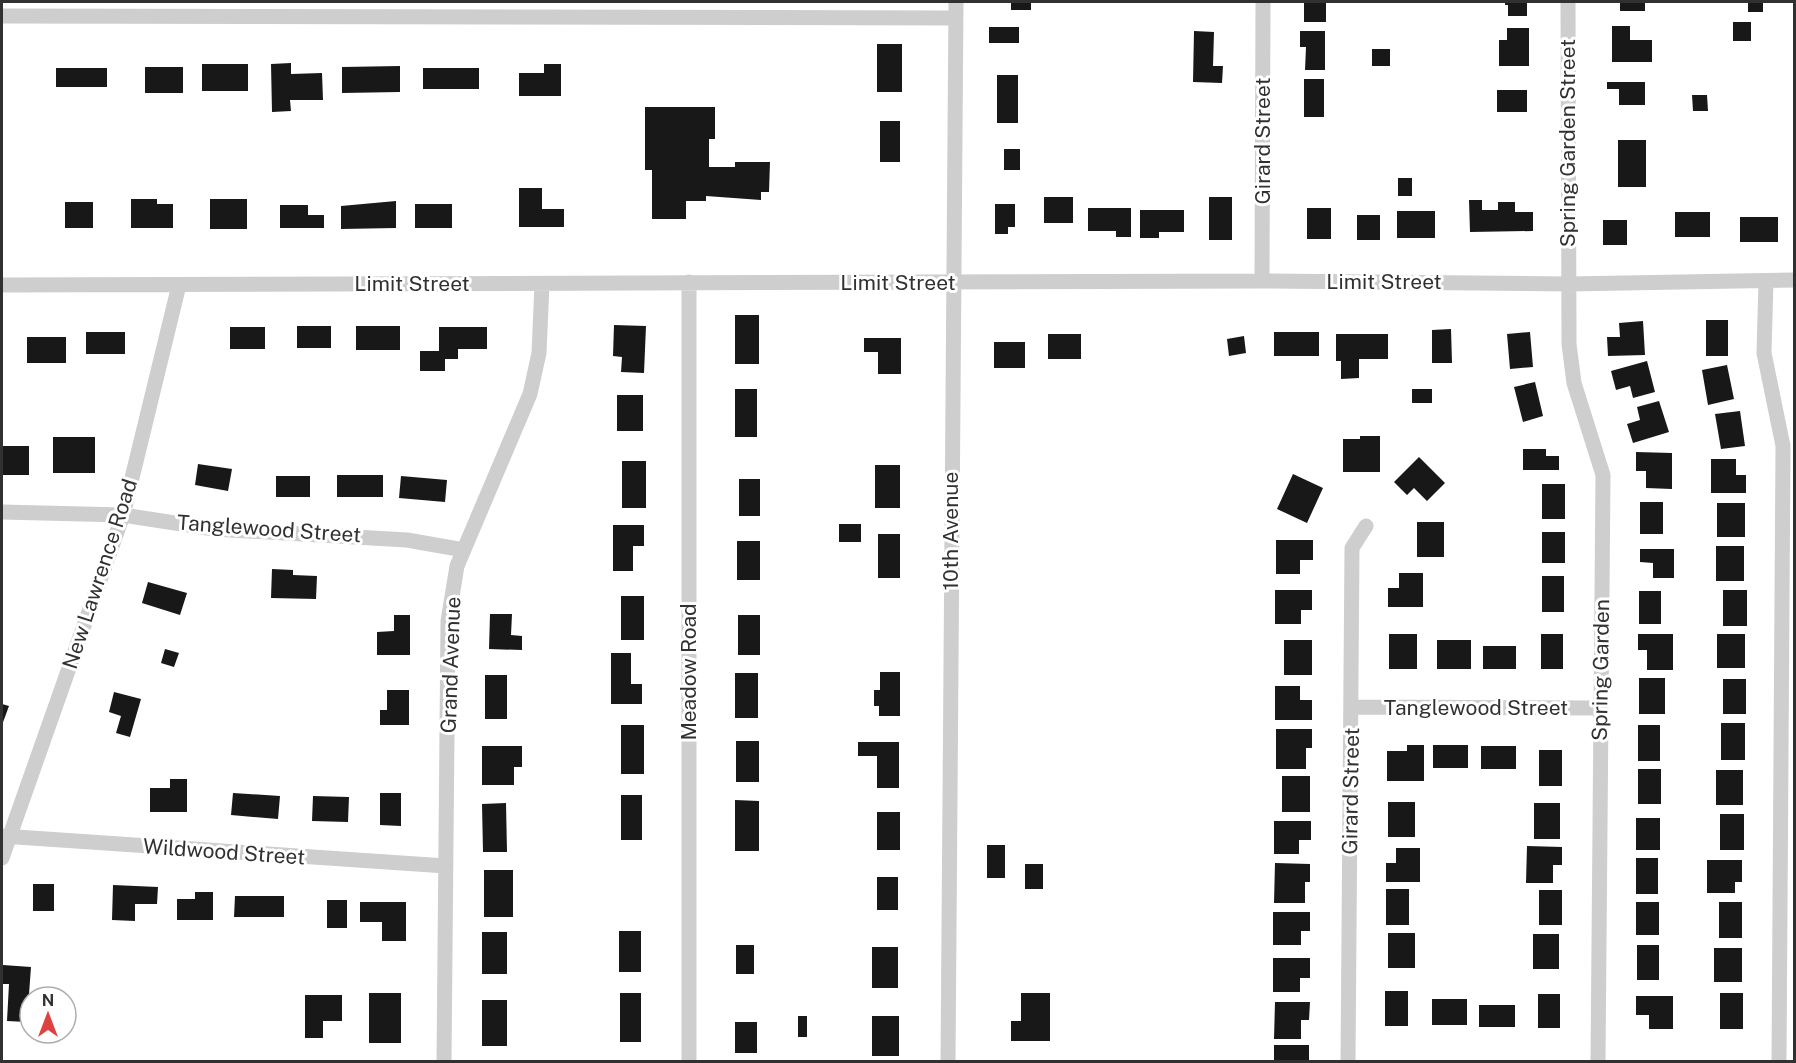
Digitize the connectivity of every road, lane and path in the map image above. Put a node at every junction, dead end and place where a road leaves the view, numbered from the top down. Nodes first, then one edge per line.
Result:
1 (956, 2) edge
2 (1263, 2) edge
3 (1568, 2) edge
4 (2, 16) edge
5 (956, 18) junction
6 (1794, 280) edge
7 (1263, 281) junction
8 (1766, 281) junction
9 (689, 282) junction
10 (953, 283) junction
11 (542, 284) junction
12 (1568, 284) junction
13 (2, 285) edge
14 (179, 285) junction
15 (2, 512) edge
16 (123, 515) junction
17 (1366, 526) dead end
18 (464, 550) junction
19 (1352, 707) junction
20 (1600, 708) junction
21 (1788, 743) edge
22 (5, 837) edge
23 (2, 858) edge
24 (446, 866) junction
25 (444, 1062) edge
26 (689, 1062) edge
27 (948, 1062) edge
28 (1348, 1062) edge
29 (1598, 1062) edge
30 (1779, 1062) edge

1 - 5 street, 10th Avenue
2 - 7 street, Girard Street
3 - 12 street, Spring Garden Street
4 - 5 street
5 - 10 street, 10th Avenue
6 - 8 street, Limit Street
7 - 10 street, Limit Street
7 - 12 street, Limit Street
8 - 12 street, Limit Street
8 - 21 street
9 - 10 street, Limit Street
9 - 11 street, Limit Street
9 - 26 street, Meadow Road
10 - 27 street, 10th Avenue
11 - 14 street, Limit Street
11 - 18 street, Grand Avenue
12 - 20 street, Spring Garden
13 - 14 street, Limit Street
14 - 16 street, New Lawrence Road
15 - 16 street, Tanglewood Street
16 - 18 street, Tanglewood Street
16 - 22 street, New Lawrence Road
17 - 19 street, Girard Street
18 - 24 street, Grand Avenue
19 - 20 street, Tanglewood Street
19 - 28 street, Girard Street
20 - 29 street, Spring Garden
21 - 30 street
22 - 23 street, New Lawrence Road
22 - 24 street, Wildwood Street
24 - 25 street, Grand Avenue

